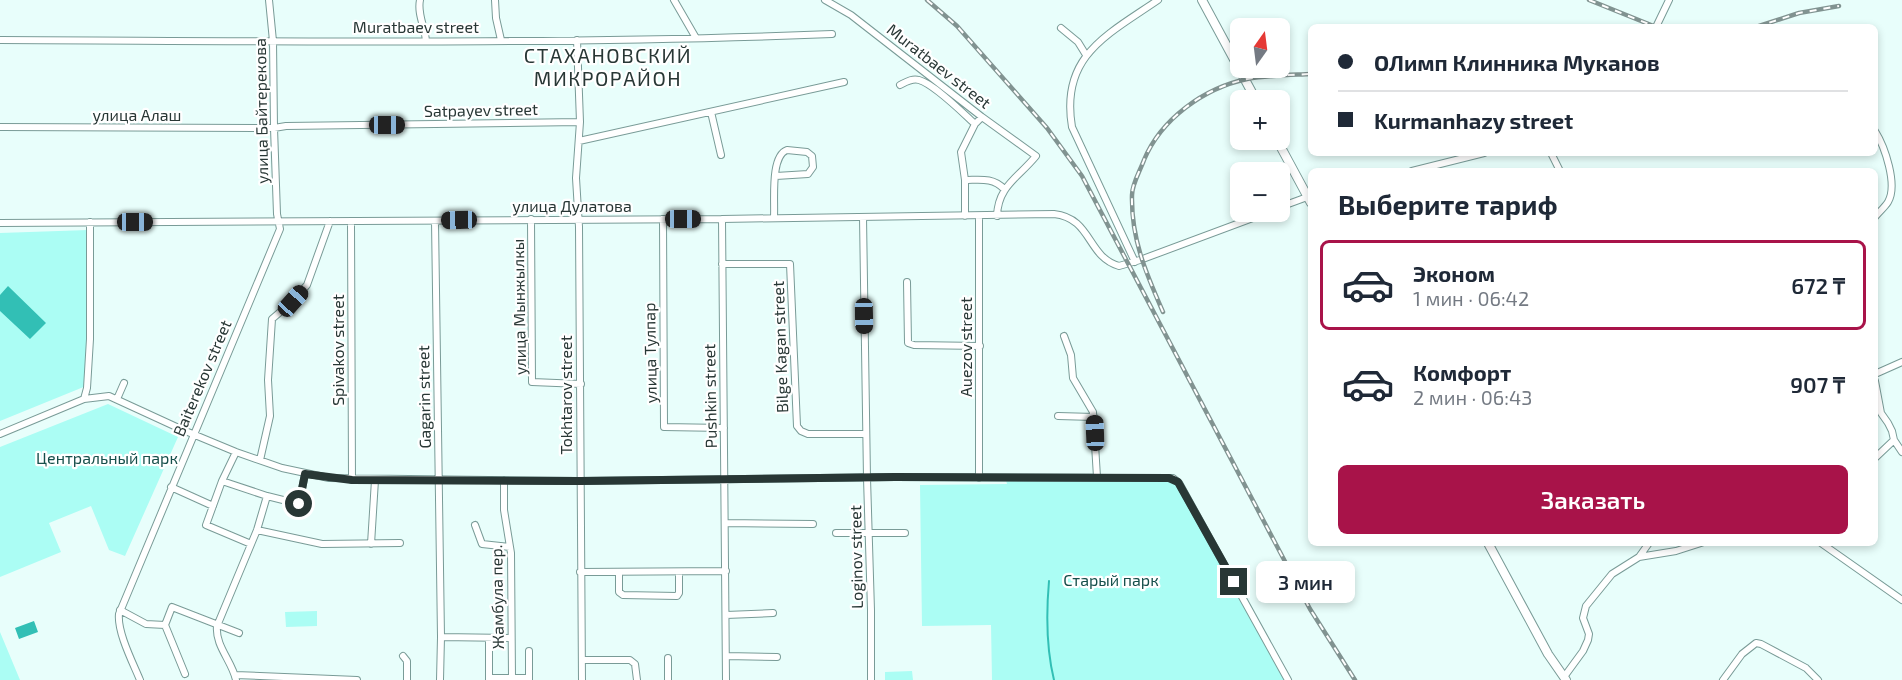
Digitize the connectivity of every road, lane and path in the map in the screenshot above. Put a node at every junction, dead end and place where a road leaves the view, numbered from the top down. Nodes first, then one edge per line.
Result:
1 (269, 0) edge
2 (420, 0) edge
3 (495, 0) edge
4 (674, 0) edge
5 (825, 0) edge
6 (1158, 0) edge
7 (1202, 0) edge
8 (1669, 0) edge
9 (1657, 24) edge
10 (1061, 28) dead end
11 (832, 34) dead end
12 (696, 38) junction
13 (0, 40) edge
14 (501, 40) junction
15 (577, 40) junction
16 (273, 41) junction
17 (426, 41) junction
18 (1086, 55) junction
19 (844, 82) dead end
20 (900, 85) dead end
21 (1251, 90) edge
22 (711, 112) junction
23 (982, 117) junction
24 (580, 122) junction
25 (975, 124) junction
26 (0, 127) edge
27 (274, 128) junction
28 (1878, 138) edge
29 (579, 141) junction
30 (1283, 150) edge
31 (721, 155) dead end
32 (1472, 156) edge
33 (1424, 168) edge
34 (776, 176) junction
35 (965, 180) junction
36 (1004, 189) junction
37 (1308, 194) edge
38 (1308, 199) edge
39 (1290, 204) edge
40 (1878, 214) edge
41 (965, 216) junction
42 (979, 216) junction
43 (997, 216) junction
44 (774, 217) junction
45 (863, 217) junction
46 (531, 219) junction
47 (578, 219) junction
48 (663, 219) junction
49 (722, 219) junction
50 (330, 221) junction
51 (351, 221) junction
52 (435, 221) junction
53 (90, 222) junction
54 (279, 222) junction
55 (1242, 222) edge
56 (0, 223) edge
57 (1135, 262) junction
58 (722, 264) junction
59 (907, 282) dead end
60 (1064, 336) dead end
61 (980, 346) junction
62 (1902, 362) edge
63 (1878, 373) edge
64 (124, 383) dead end
65 (581, 384) junction
66 (1878, 397) edge
67 (84, 399) junction
68 (117, 399) junction
69 (1059, 416) dead end
70 (1094, 417) junction
71 (724, 429) junction
72 (0, 434) edge
73 (193, 434) junction
74 (866, 434) junction
75 (1894, 440) junction
76 (237, 452) junction
77 (1902, 452) edge
78 (1878, 455) edge
79 (260, 460) junction
80 (305, 474) junction
81 (1097, 477) junction
82 (867, 478) junction
83 (979, 478) junction
84 (725, 479) junction
85 (352, 480) junction
86 (375, 480) junction
87 (438, 480) junction
88 (504, 480) junction
89 (222, 481) junction
90 (580, 481) junction
91 (171, 488) junction
92 (267, 496) junction
93 (213, 506) junction
94 (725, 523) junction
95 (813, 524) dead end
96 (475, 525) dead end
97 (257, 530) junction
98 (836, 533) dead end
99 (868, 533) junction
100 (904, 533) dead end
101 (400, 543) dead end
102 (251, 544) junction
103 (372, 544) junction
104 (1490, 546) edge
105 (1647, 546) edge
106 (1692, 546) edge
107 (1825, 546) edge
108 (510, 547) junction
109 (1639, 558) junction
110 (726, 571) junction
111 (580, 572) junction
112 (618, 572) junction
113 (678, 572) junction
114 (1902, 600) edge
115 (120, 610) junction
116 (773, 613) dead end
117 (726, 615) junction
118 (165, 626) junction
119 (217, 626) junction
120 (239, 633) dead end
121 (441, 637) junction
122 (489, 638) junction
123 (511, 638) junction
124 (529, 651) dead end
125 (403, 656) dead end
126 (726, 656) junction
127 (777, 657) dead end
128 (668, 658) dead end
129 (582, 660) junction
130 (185, 674) dead end
131 (236, 678) edge
132 (281, 678) edge
133 (512, 678) junction
134 (489, 679) edge
135 (529, 679) edge
136 (635, 679) edge
137 (1565, 679) edge
138 (140, 680) edge
139 (357, 680) edge
140 (407, 680) edge
141 (440, 680) edge
142 (582, 680) edge
143 (668, 680) edge
144 (726, 680) edge
145 (870, 680) edge
146 (1288, 680) edge
147 (1723, 680) edge
148 (1818, 680) edge

1 - 16 street, улица Байтерекова
2 - 17 street
3 - 14 street
4 - 12 street
5 - 23 street, Muratbaev street
6 - 18 street
7 - 21 street
8 - 9 street
10 - 18 street
11 - 12 street, Muratbaev street
12 - 15 street, Muratbaev street
13 - 16 street, Muratbaev street
14 - 15 street, Muratbaev street
14 - 17 street, Muratbaev street
15 - 24 street
16 - 17 street, Muratbaev street
16 - 27 street, улица Байтерекова
18 - 57 street
19 - 22 street
20 - 25 street
22 - 29 street
22 - 31 street
23 - 25 street
23 - 36 street, Muratbaev street
24 - 27 street, Satpayev street
24 - 29 street
25 - 35 street
26 - 27 street, улица Алаш
27 - 54 street, улица Байтерекова
28 - 40 street
29 - 47 street, Tokhtarov street
30 - 37 street
32 - 33 street
34 - 34 street
34 - 44 street
35 - 36 street
35 - 41 street
36 - 43 street
38 - 39 street
41 - 42 street, улица Дулатова
41 - 45 street, улица Дулатова
42 - 43 street, улица Дулатова
42 - 61 street, Auezov street
43 - 57 street, улица Дулатова
44 - 45 street, улица Дулатова
44 - 49 street, улица Дулатова
45 - 74 street, Loginov street
46 - 47 street, улица Дулатова
46 - 52 street, улица Дулатова
46 - 65 street, улица Мынжылкы
47 - 48 street, улица Дулатова
47 - 65 street, Tokhtarov street
48 - 49 street, улица Дулатова
48 - 71 street, улица Тулпар
49 - 58 street, Pushkin street
50 - 51 street, улица Дулатова
50 - 54 street, улица Дулатова
50 - 79 street
51 - 52 street, улица Дулатова
51 - 85 street, Spivakov street
52 - 87 street, Gagarin street
53 - 54 street, улица Дулатова
53 - 56 street, улица Дулатова
53 - 67 street
54 - 73 street, Baiterekov street
55 - 57 street
58 - 71 street, Pushkin street
58 - 74 street, Bilge Kagan street
59 - 61 street
60 - 70 street
61 - 83 street, Auezov street
62 - 63 street
64 - 68 street
65 - 90 street, Tokhtarov street
66 - 75 street
67 - 68 street
67 - 72 street
68 - 73 street
69 - 70 street
70 - 81 street
71 - 84 street, Pushkin street
73 - 76 street
73 - 91 street, Baiterekov street
74 - 82 street, Loginov street
75 - 77 street
75 - 78 street
76 - 79 street
76 - 89 street
79 - 80 street
80 - 85 street
80 - 92 street
81 - 83 street
81 - 146 street
82 - 83 street
82 - 84 street
82 - 99 street, Loginov street
84 - 90 street
84 - 94 street, Pushkin street
85 - 86 street
86 - 87 street
86 - 103 street
87 - 88 street
87 - 121 street, Gagarin street
88 - 90 street
88 - 108 street, Жамбула пер.
89 - 92 street
89 - 93 street
90 - 111 street, Tokhtarov street
91 - 93 street
91 - 115 street, Baiterekov street
92 - 97 street
93 - 102 street
94 - 95 street
94 - 110 street, Pushkin street
96 - 108 street
97 - 102 street
97 - 103 street
98 - 99 street
99 - 100 street
99 - 145 street, Loginov street
101 - 103 street
102 - 119 street
104 - 137 street
105 - 109 street
106 - 109 street
107 - 114 street
108 - 123 street, Жамбула пер.
109 - 137 street
110 - 113 street
110 - 117 street, Pushkin street
111 - 112 street
111 - 129 street, Tokhtarov street
112 - 113 street
112 - 113 street
115 - 118 street
115 - 138 street, Baiterekov street
116 - 117 street
117 - 126 street, Pushkin street
118 - 119 street
118 - 130 street
119 - 120 street
119 - 131 street
121 - 122 street
121 - 141 street, Gagarin street
122 - 123 street
122 - 134 street
123 - 133 street, Жамбула пер.
124 - 135 street
125 - 140 street
126 - 127 street
126 - 144 street, Pushkin street
128 - 143 street
129 - 136 street
129 - 142 street, Tokhtarov street
131 - 132 street
132 - 139 street
133 - 134 street
133 - 135 street
147 - 148 street

